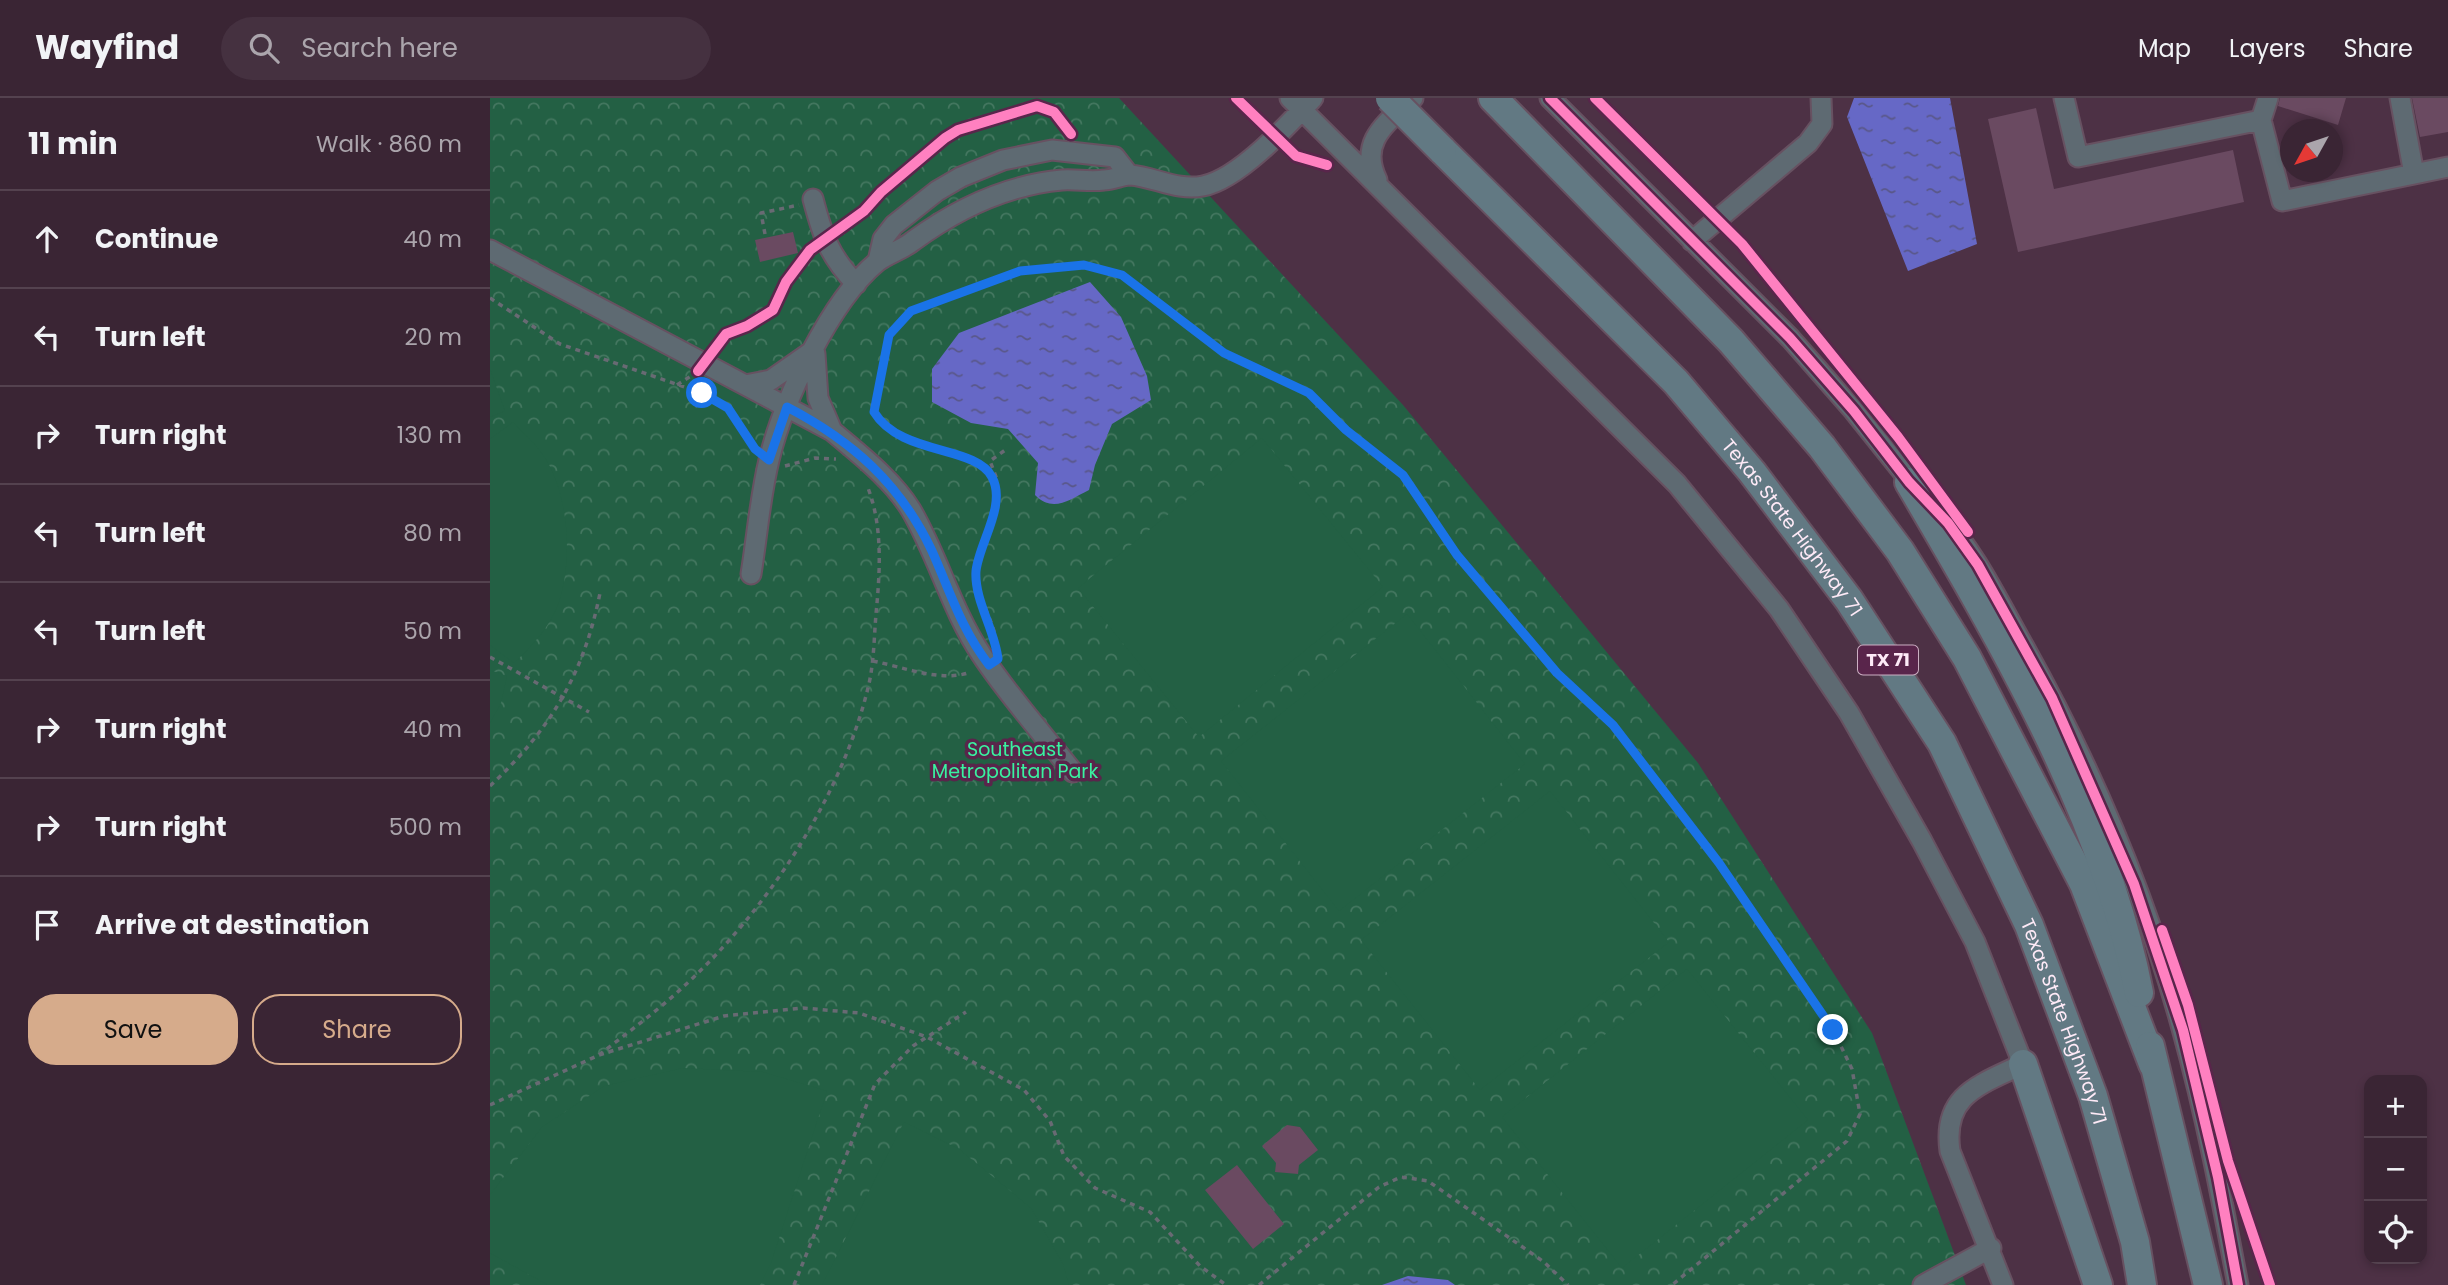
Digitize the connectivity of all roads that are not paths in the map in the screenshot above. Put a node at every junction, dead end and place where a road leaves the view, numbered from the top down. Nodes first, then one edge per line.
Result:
1 (1390, 98) edge
2 (1413, 98) edge
3 (1550, 98) edge
4 (1821, 98) edge
5 (2064, 98) edge
6 (2268, 98) edge
7 (2400, 98) edge
8 (1494, 99) edge
9 (1302, 102) edge
10 (2261, 120) junction
11 (984, 167) junction
12 (2448, 167) edge
13 (2414, 174) junction
14 (1129, 175) junction
15 (1380, 187) junction
16 (996, 193) junction
17 (808, 202) road end
18 (1692, 241) junction
19 (490, 250) edge
20 (878, 261) junction
21 (856, 284) junction
22 (814, 349) junction
23 (745, 385) junction
24 (787, 407) junction
25 (832, 431) junction
26 (1909, 482) junction
27 (751, 574) dead end
28 (1073, 772) dead end
29 (2023, 1064) junction
30 (2153, 1064) junction
31 (1991, 1248) junction
32 (1923, 1285) edge
33 (2003, 1285) edge
34 (2098, 1285) edge
35 (2142, 1285) edge
36 (2208, 1285) edge
37 (2238, 1285) edge

1 - 35 highway, Texas State Highway 71 / TX 71, bridge
2 - 15 street
3 - 18 street
4 - 18 street
5 - 10 street
6 - 10 street
7 - 13 street
8 - 30 highway
9 - 14 street
9 - 15 street
10 - 13 street
11 - 14 street
11 - 16 street
11 - 20 street
12 - 13 street
14 - 16 street
15 - 29 street
16 - 20 street
17 - 21 street
18 - 26 street
19 - 23 street
20 - 21 street
21 - 22 street
22 - 23 street
22 - 24 street
22 - 25 street
23 - 24 street
24 - 25 street
24 - 27 street
25 - 28 street
26 - 30 highway
26 - 37 street
29 - 31 street
29 - 34 highway
30 - 36 highway
31 - 32 street
31 - 33 street

